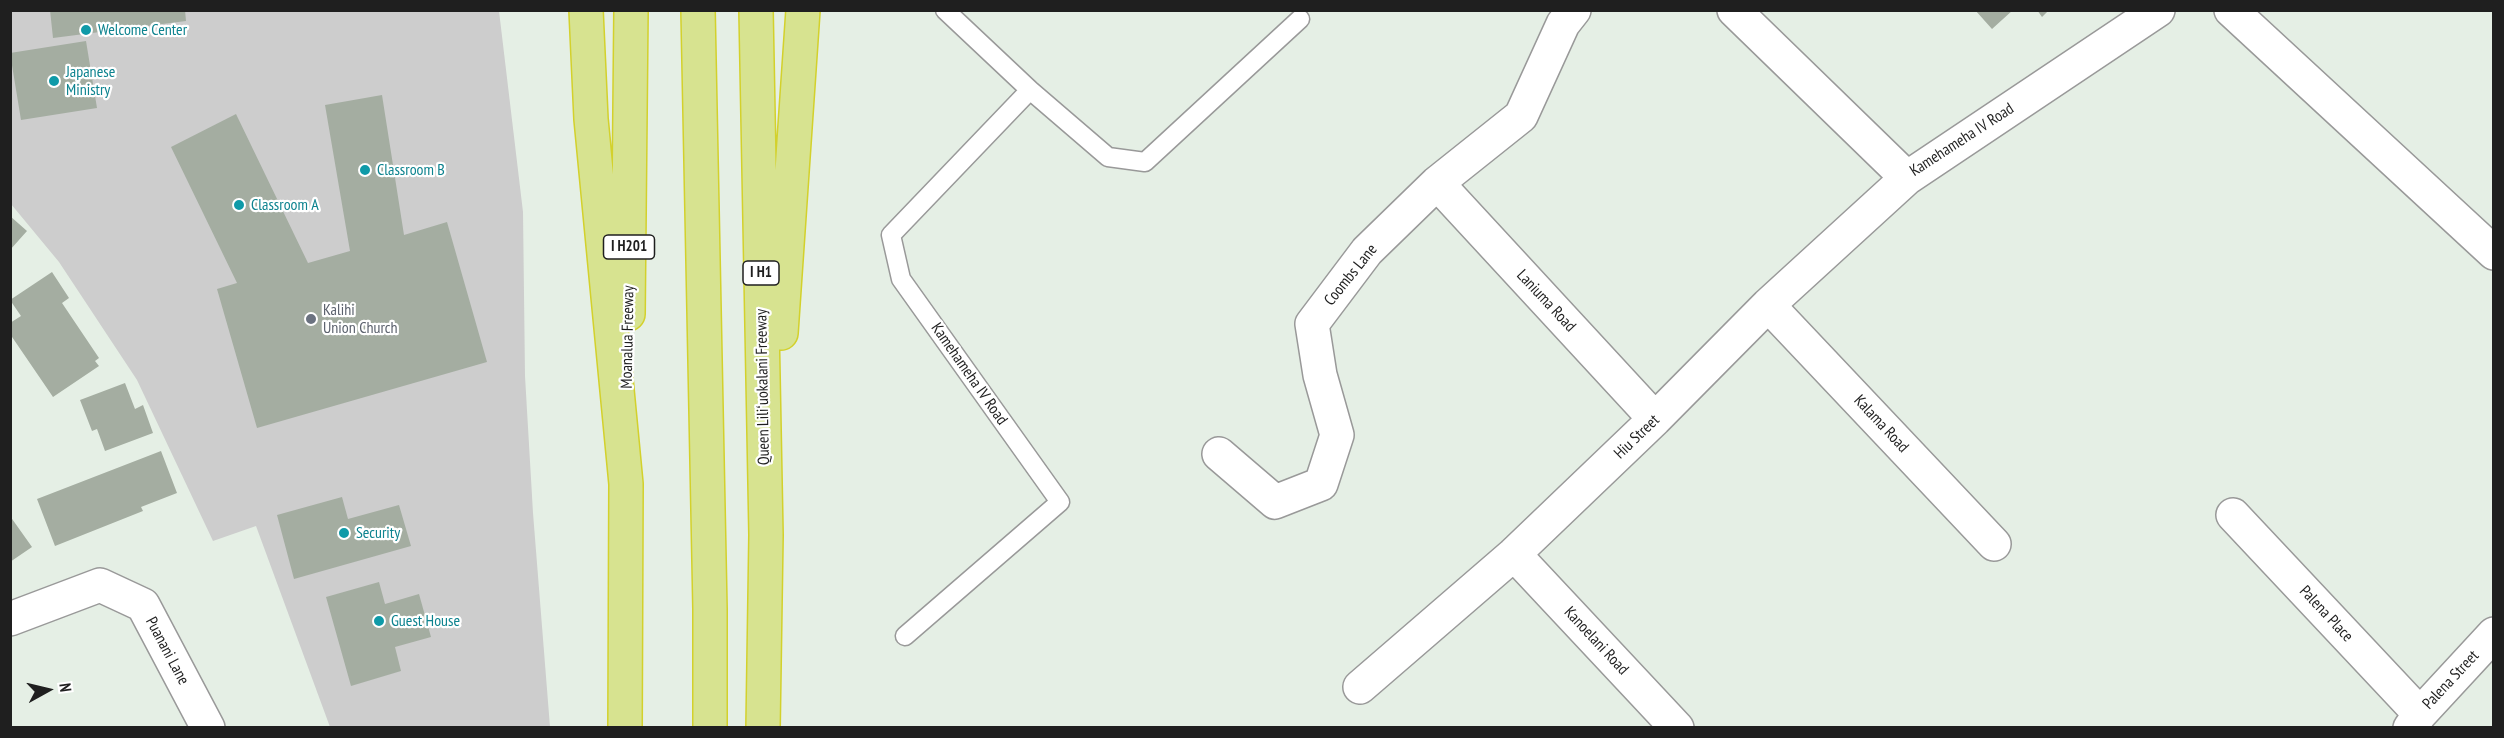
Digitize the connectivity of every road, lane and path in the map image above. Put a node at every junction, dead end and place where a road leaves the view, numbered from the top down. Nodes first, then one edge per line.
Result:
1 (586, 10) edge
2 (631, 10) edge
3 (698, 10) edge
4 (756, 10) edge
5 (803, 10) edge
6 (945, 10) edge
7 (1574, 10) edge
8 (1734, 10) edge
9 (2158, 10) edge
10 (2231, 10) edge
11 (1300, 19) dead end
12 (1030, 90) junction
13 (1906, 178) junction
14 (1437, 183) junction
15 (2493, 253) edge
16 (1768, 305) junction
17 (1655, 419) junction
18 (1219, 454) dead end
19 (626, 484) junction
20 (2233, 515) dead end
21 (766, 535) junction
22 (1994, 544) dead end
23 (1514, 554) junction
24 (10, 619) edge
25 (2493, 634) edge
26 (905, 636) dead end
27 (1360, 687) dead end
28 (2415, 721) edge
29 (208, 728) edge
30 (625, 728) edge
31 (710, 728) edge
32 (763, 728) edge
33 (1677, 728) edge

1 - 19 highway
2 - 19 highway, Moanalua Freeway / I H201
3 - 31 highway
4 - 21 highway, Queen Liliʻuokalani Freeway / I H1
5 - 21 highway
6 - 12 lane
7 - 14 street, Coombs Lane
8 - 13 street, Kamehameha IV Road
9 - 13 street, Kamehameha IV Road
10 - 15 street
11 - 12 lane
12 - 26 lane, Kamehameha IV Road
13 - 16 street, Hiu Street
14 - 17 street, Laniuma Road
14 - 18 street, Coombs Lane
16 - 17 street, Hiu Street
16 - 22 street, Kalama Road
17 - 23 street, Hiu Street
19 - 30 highway
20 - 28 street, Palena Place
21 - 32 highway, Queen Liliʻuokalani Freeway / I H1
23 - 27 street, Hiu Street
23 - 33 street, Kanoelani Road
24 - 29 street, Puanani Lane
25 - 28 street, Palena Street

